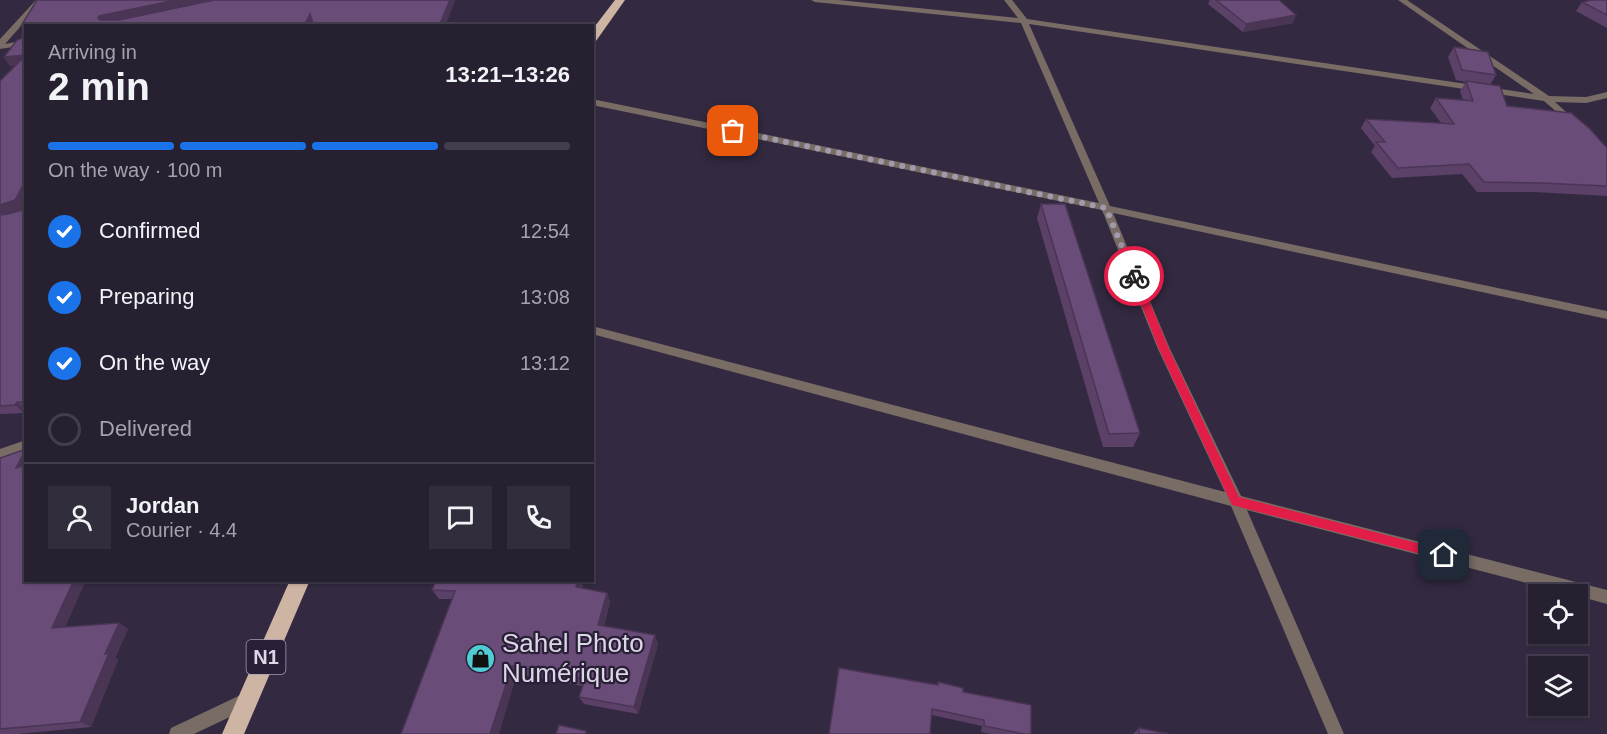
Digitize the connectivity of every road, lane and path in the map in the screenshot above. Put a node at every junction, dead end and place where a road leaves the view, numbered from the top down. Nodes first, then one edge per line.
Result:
1 (40, 0) edge
2 (620, 0) edge
3 (815, 0) edge
4 (1008, 0) edge
5 (1402, 0) edge
6 (1024, 21) junction
7 (594, 36) edge
8 (24, 42) edge
9 (0, 45) edge
10 (1607, 95) edge
11 (1547, 99) junction
12 (1586, 100) junction
13 (594, 102) edge
14 (1607, 104) edge
15 (1581, 129) edge
16 (1106, 208) junction
17 (1607, 315) edge
18 (594, 331) edge
19 (24, 446) edge
20 (0, 455) edge
21 (1236, 501) junction
22 (299, 582) edge
23 (1607, 597) edge
24 (247, 700) junction
25 (177, 734) edge
26 (233, 734) edge
27 (1336, 734) edge

1 - 9 street
2 - 7 highway
3 - 6 street
4 - 6 street
5 - 11 street
6 - 11 street
6 - 16 street
8 - 9 street
10 - 12 street
11 - 12 street
11 - 15 street
12 - 14 street
13 - 16 street
16 - 17 street
16 - 21 street
18 - 21 street
19 - 20 street
21 - 23 street
21 - 27 street
22 - 24 highway, N1
24 - 25 street
24 - 26 highway, N1

